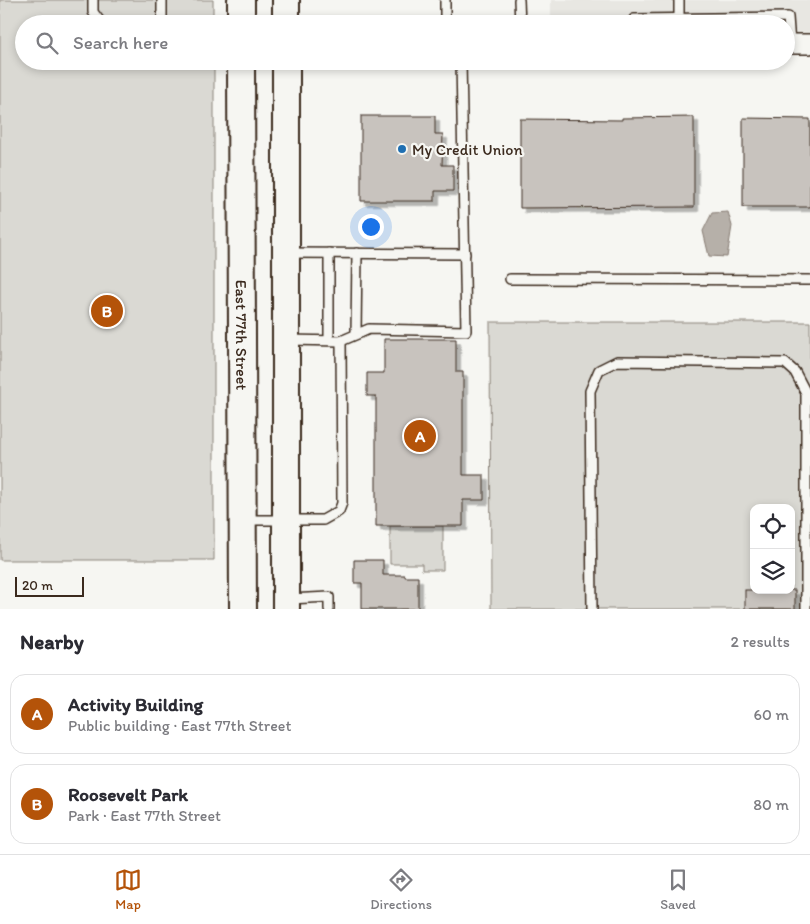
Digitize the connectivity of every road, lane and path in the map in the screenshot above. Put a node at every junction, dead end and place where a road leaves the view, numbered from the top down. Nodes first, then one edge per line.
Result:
1 (93, 0) edge
2 (162, 0) edge
3 (241, 0) edge
4 (286, 0) edge
5 (445, 0) edge
6 (519, 0) edge
7 (679, 0) edge
8 (95, 15) edge
9 (162, 15) edge
10 (241, 15) edge
11 (286, 15) edge
12 (445, 15) edge
13 (520, 15) edge
14 (679, 15) edge
15 (795, 44) edge
16 (810, 44) edge
17 (242, 70) edge
18 (286, 70) edge
19 (461, 70) edge
20 (286, 253) junction
21 (329, 253) junction
22 (357, 253) junction
23 (465, 254) junction
24 (510, 279) dead end
25 (810, 280) edge
26 (356, 334) junction
27 (286, 340) junction
28 (329, 340) junction
29 (341, 341) junction
30 (243, 520) junction
31 (286, 521) junction
32 (286, 604) edge
33 (243, 609) edge
34 (329, 609) edge
35 (592, 609) edge
36 (806, 609) edge

1 - 8 lane
2 - 9 lane
3 - 10 street
4 - 11 street
5 - 12 lane
6 - 13 lane
7 - 14 lane
15 - 16 street
17 - 30 street, East 77th Street
18 - 20 street
19 - 23 lane
20 - 21 lane
20 - 27 street
21 - 22 lane
21 - 28 lane
22 - 23 lane
22 - 26 lane
23 - 26 lane
24 - 25 lane
26 - 29 lane
27 - 28 lane
27 - 31 street
28 - 29 lane
29 - 31 lane
30 - 31 lane
30 - 33 street, East 77th Street
31 - 32 street
32 - 34 lane
35 - 36 lane

